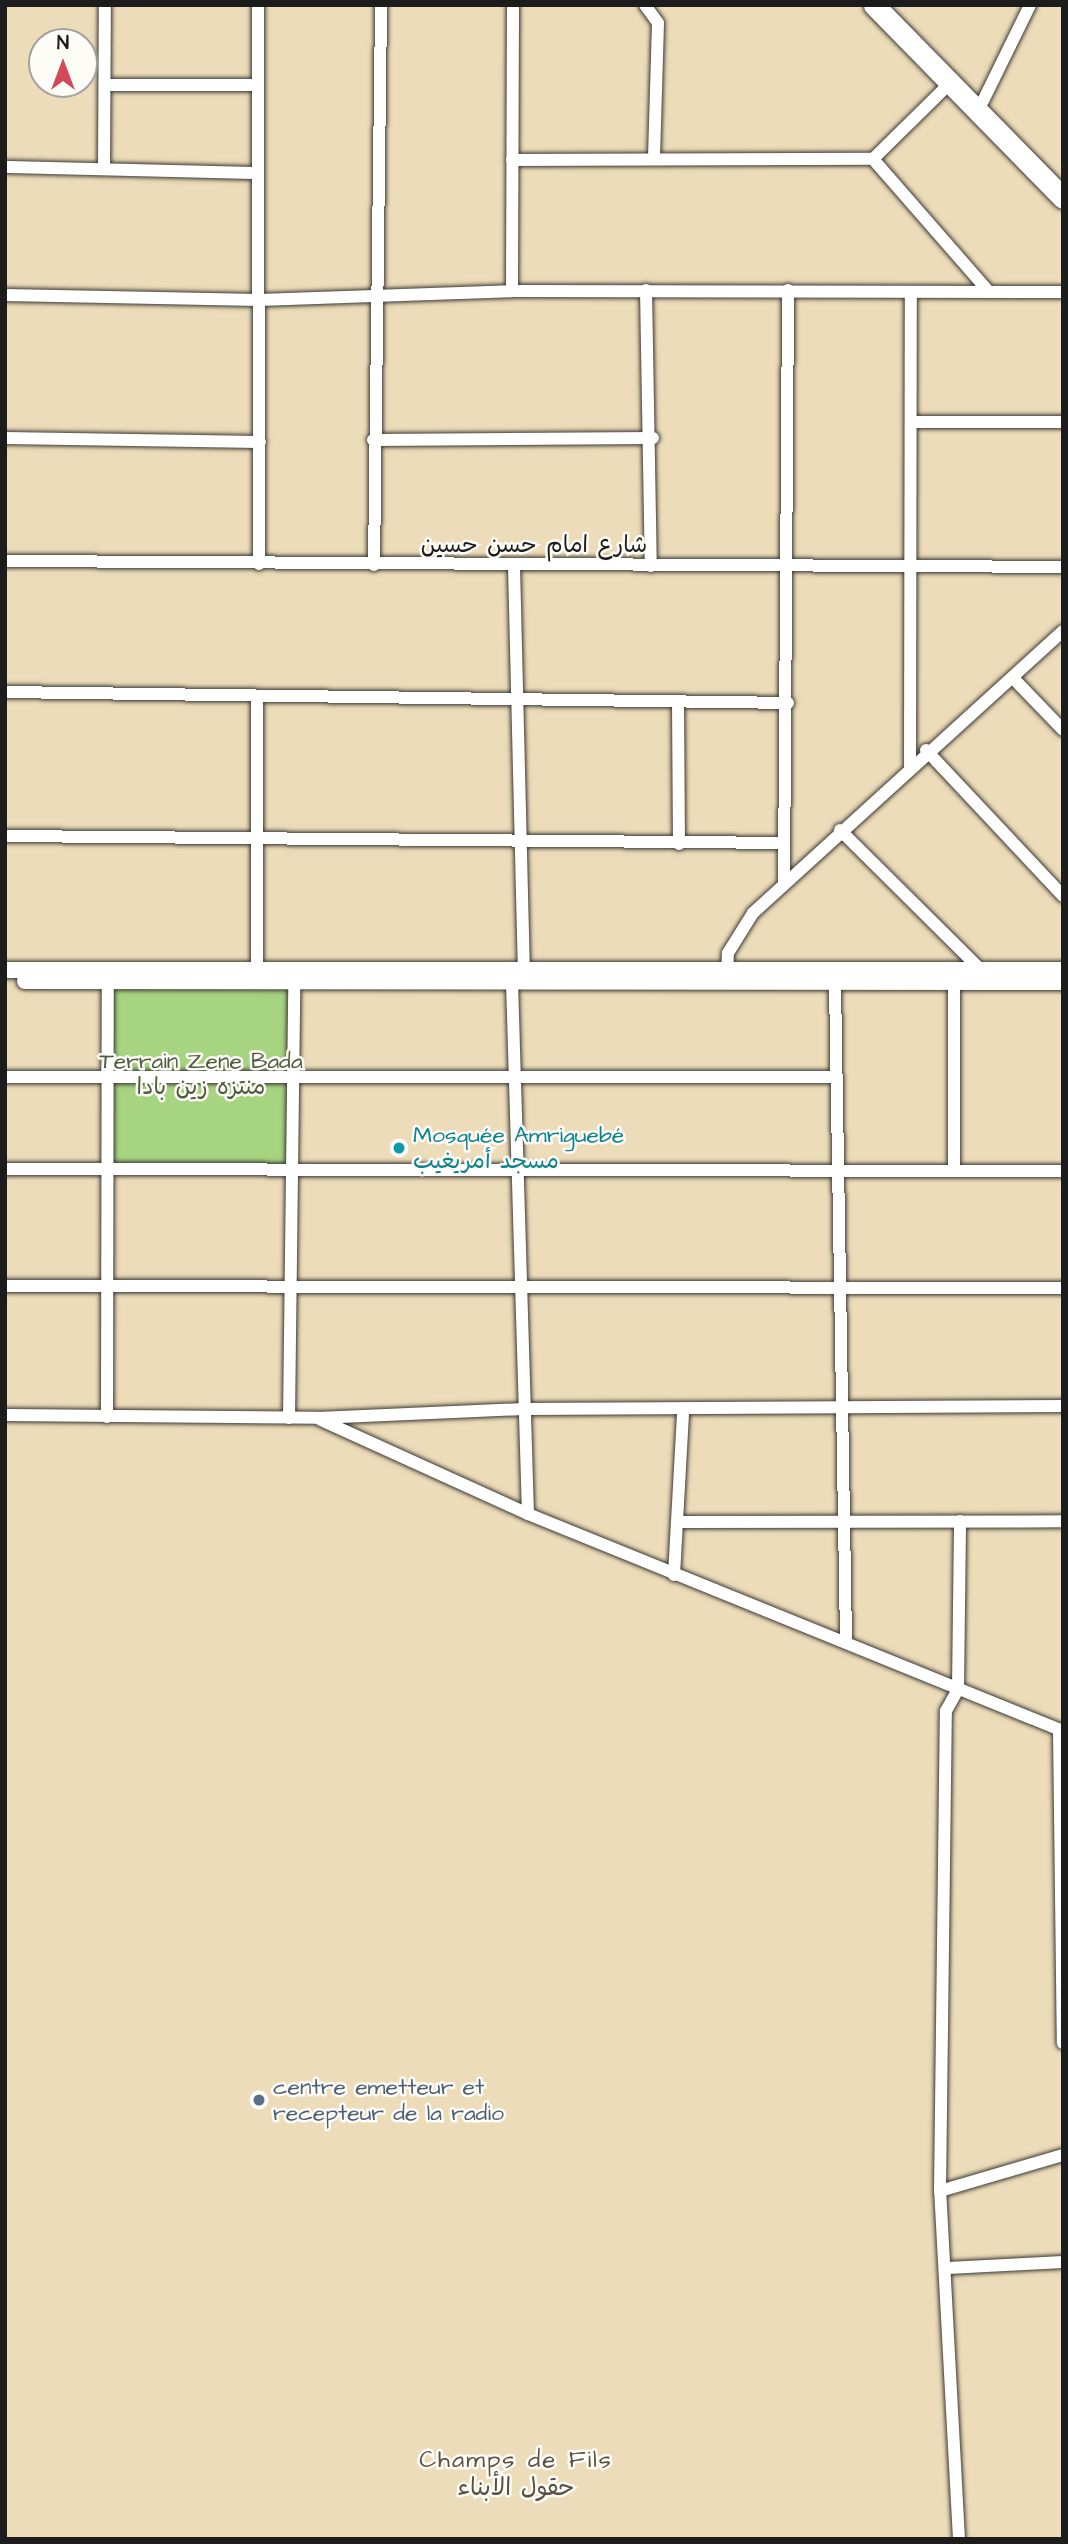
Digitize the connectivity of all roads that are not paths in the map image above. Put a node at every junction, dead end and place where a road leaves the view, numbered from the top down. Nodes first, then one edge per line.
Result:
1 (105, 5) edge
2 (258, 5) edge
3 (381, 5) edge
4 (513, 5) edge
5 (645, 5) edge
6 (874, 5) edge
7 (893, 5) edge
8 (1030, 5) edge
9 (950, 83) junction
10 (105, 85) junction
11 (258, 85) junction
12 (983, 101) junction
13 (654, 159) junction
14 (873, 159) junction
15 (512, 160) junction
16 (5, 167) edge
17 (104, 169) junction
18 (258, 173) junction
19 (1063, 183) edge
20 (1063, 198) edge
21 (646, 290) junction
22 (788, 290) junction
23 (512, 291) junction
24 (911, 292) junction
25 (989, 292) junction
26 (1063, 292) edge
27 (5, 295) edge
28 (378, 296) junction
29 (259, 300) junction
30 (911, 422) junction
31 (1063, 422) edge
32 (5, 438) edge
33 (653, 438) junction
34 (373, 440) junction
35 (260, 442) junction
36 (5, 561) edge
37 (259, 564) junction
38 (374, 565) junction
39 (514, 566) junction
40 (650, 566) junction
41 (787, 567) junction
42 (1063, 567) edge
43 (910, 568) junction
44 (1063, 631) edge
45 (1013, 678) junction
46 (5, 692) edge
47 (257, 699) junction
48 (516, 701) junction
49 (678, 702) junction
50 (788, 703) junction
51 (1063, 730) edge
52 (926, 750) junction
53 (911, 766) junction
54 (840, 830) junction
55 (256, 834) junction
56 (5, 835) edge
57 (784, 843) junction
58 (679, 844) junction
59 (520, 845) junction
60 (784, 883) junction
61 (1063, 896) edge
62 (257, 967) junction
63 (524, 968) junction
64 (980, 969) junction
65 (5, 970) edge
66 (1063, 970) edge
67 (727, 976) junction
68 (294, 980) junction
69 (5, 981) edge
70 (108, 981) junction
71 (512, 982) junction
72 (954, 982) junction
73 (1063, 982) edge
74 (835, 983) junction
75 (513, 1076) junction
76 (5, 1077) edge
77 (108, 1077) junction
78 (295, 1077) junction
79 (834, 1077) junction
80 (293, 1168) junction
81 (5, 1169) edge
82 (109, 1169) junction
83 (954, 1170) junction
84 (1063, 1171) edge
85 (518, 1172) junction
86 (837, 1172) junction
87 (5, 1286) edge
88 (109, 1287) junction
89 (838, 1288) junction
90 (1063, 1288) edge
91 (293, 1289) junction
92 (526, 1290) junction
93 (1063, 1406) edge
94 (524, 1409) junction
95 (839, 1411) junction
96 (683, 1413) junction
97 (5, 1415) edge
98 (107, 1417) junction
99 (289, 1418) junction
100 (318, 1418) junction
101 (528, 1514) junction
102 (840, 1520) junction
103 (960, 1521) junction
104 (1063, 1521) edge
105 (677, 1522) junction
106 (674, 1575) junction
107 (846, 1641) junction
108 (958, 1689) junction
109 (1061, 1730) edge
110 (1063, 2043) edge
111 (1063, 2155) edge
112 (940, 2191) junction
113 (1063, 2262) edge
114 (948, 2268) junction
115 (959, 2539) edge

1 - 10 street
2 - 11 street
3 - 28 street
4 - 15 street
5 - 13 street
6 - 9 highway
7 - 12 highway
8 - 12 street
9 - 14 street
9 - 20 highway
10 - 11 street
10 - 17 street
11 - 18 street
12 - 19 highway
13 - 14 street
13 - 15 street
14 - 25 street
15 - 23 street
16 - 17 street
17 - 18 street
18 - 29 street
21 - 22 street
21 - 23 street
21 - 33 street
22 - 24 street
22 - 41 street
23 - 28 street
24 - 25 street
24 - 30 street
25 - 26 street
27 - 29 street
28 - 29 street
28 - 34 street
29 - 35 street
30 - 31 street
30 - 43 street
32 - 35 street
33 - 34 street
33 - 40 street
34 - 38 street
35 - 37 street
36 - 37 street, شارع امام حسن حسين
37 - 38 street, شارع امام حسن حسين
38 - 39 street, شارع امام حسن حسين
39 - 40 street, شارع امام حسن حسين
39 - 48 street
40 - 41 street, شارع امام حسن حسين
41 - 43 street, شارع امام حسن حسين
41 - 50 street
42 - 43 street, شارع امام حسن حسين
43 - 53 street
44 - 45 street
45 - 51 street
45 - 52 street
46 - 47 street
47 - 48 street
47 - 55 street
48 - 49 street
48 - 59 street
49 - 50 street
49 - 58 street
50 - 57 street
52 - 53 street
52 - 61 street
53 - 54 street
54 - 60 street
54 - 64 street
55 - 56 street
55 - 59 street
55 - 62 street
57 - 58 street
57 - 60 street
58 - 59 street
59 - 63 street
60 - 67 street
62 - 63 street
62 - 65 street
63 - 67 street
64 - 66 street
64 - 67 street
67 - 71 street
67 - 74 street
68 - 70 street
68 - 71 street
68 - 78 street
69 - 70 street
70 - 77 street
71 - 75 street
72 - 73 street
72 - 74 street
72 - 83 street
74 - 79 street
75 - 78 street
75 - 79 street
75 - 85 street
76 - 77 street
77 - 78 street
77 - 82 street
78 - 80 street
79 - 86 street
80 - 82 street
80 - 85 street
80 - 91 street
81 - 82 street
82 - 88 street
83 - 84 street
83 - 86 street
85 - 86 street
85 - 92 street
86 - 89 street
87 - 88 street
88 - 91 street
88 - 98 street
89 - 90 street
89 - 92 street
89 - 95 street
91 - 92 street
91 - 99 street
92 - 94 street
93 - 95 street
94 - 96 street
94 - 100 street
94 - 101 street
95 - 96 street
95 - 102 street
96 - 105 street
97 - 98 street
98 - 99 street
99 - 100 street
100 - 101 street
101 - 106 street
102 - 103 street
102 - 105 street
102 - 107 street
103 - 104 street
103 - 108 street
105 - 106 street
106 - 107 street
107 - 108 street
108 - 109 street
108 - 112 street
109 - 110 street
111 - 112 street
112 - 114 street
113 - 114 street
114 - 115 street

